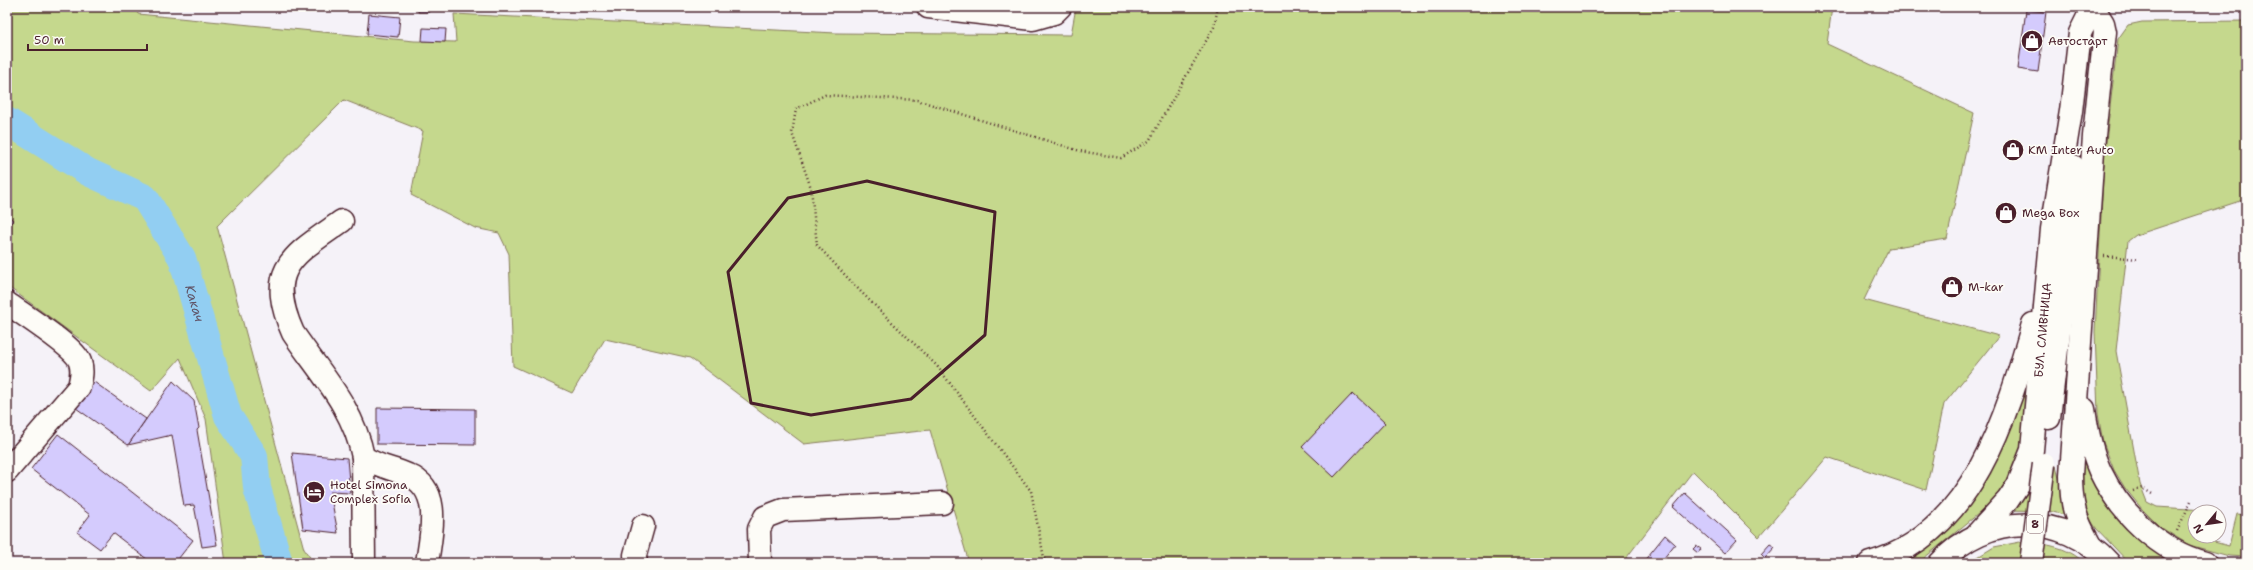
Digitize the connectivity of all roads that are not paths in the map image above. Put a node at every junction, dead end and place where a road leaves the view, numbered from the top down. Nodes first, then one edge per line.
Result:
1 (928, 7) edge
2 (1060, 7) edge
3 (2093, 7) edge
4 (2071, 111) junction
5 (2094, 136) junction
6 (2073, 210) junction
7 (342, 221) dead end
8 (2046, 279) junction
9 (7, 304) edge
10 (2078, 373) junction
11 (362, 458) junction
12 (7, 471) edge
13 (942, 503) dead end
14 (643, 526) dead end
15 (1977, 534) junction
16 (2090, 545) junction
17 (364, 563) edge
18 (427, 563) edge
19 (636, 563) edge
20 (760, 563) edge
21 (1870, 563) edge
22 (1940, 563) edge
23 (2031, 563) edge
24 (2109, 563) edge
25 (2205, 563) edge

1 - 2 main road
3 - 4 main road, БУЛ. СЛИВНИЦА
3 - 5 main road, БУЛ. СЛИВНИЦА
4 - 6 main road, БУЛ. СЛИВНИЦА
4 - 8 main road, БУЛ. СЛИВНИЦА
5 - 6 main road, БУЛ. СЛИВНИЦА
5 - 10 main road, БУЛ. СЛИВНИЦА
6 - 23 main road, БУЛ. СЛИВНИЦА, bridge
7 - 11 main road
8 - 15 main road, БУЛ. СЛИВНИЦА
8 - 21 main road
9 - 12 main road
10 - 16 main road, БУЛ. СЛИВНИЦА
10 - 25 main road
11 - 17 main road
11 - 18 main road
13 - 20 main road
14 - 19 main road
15 - 16 main road, 8
15 - 22 main road, 8
16 - 24 main road, 8

